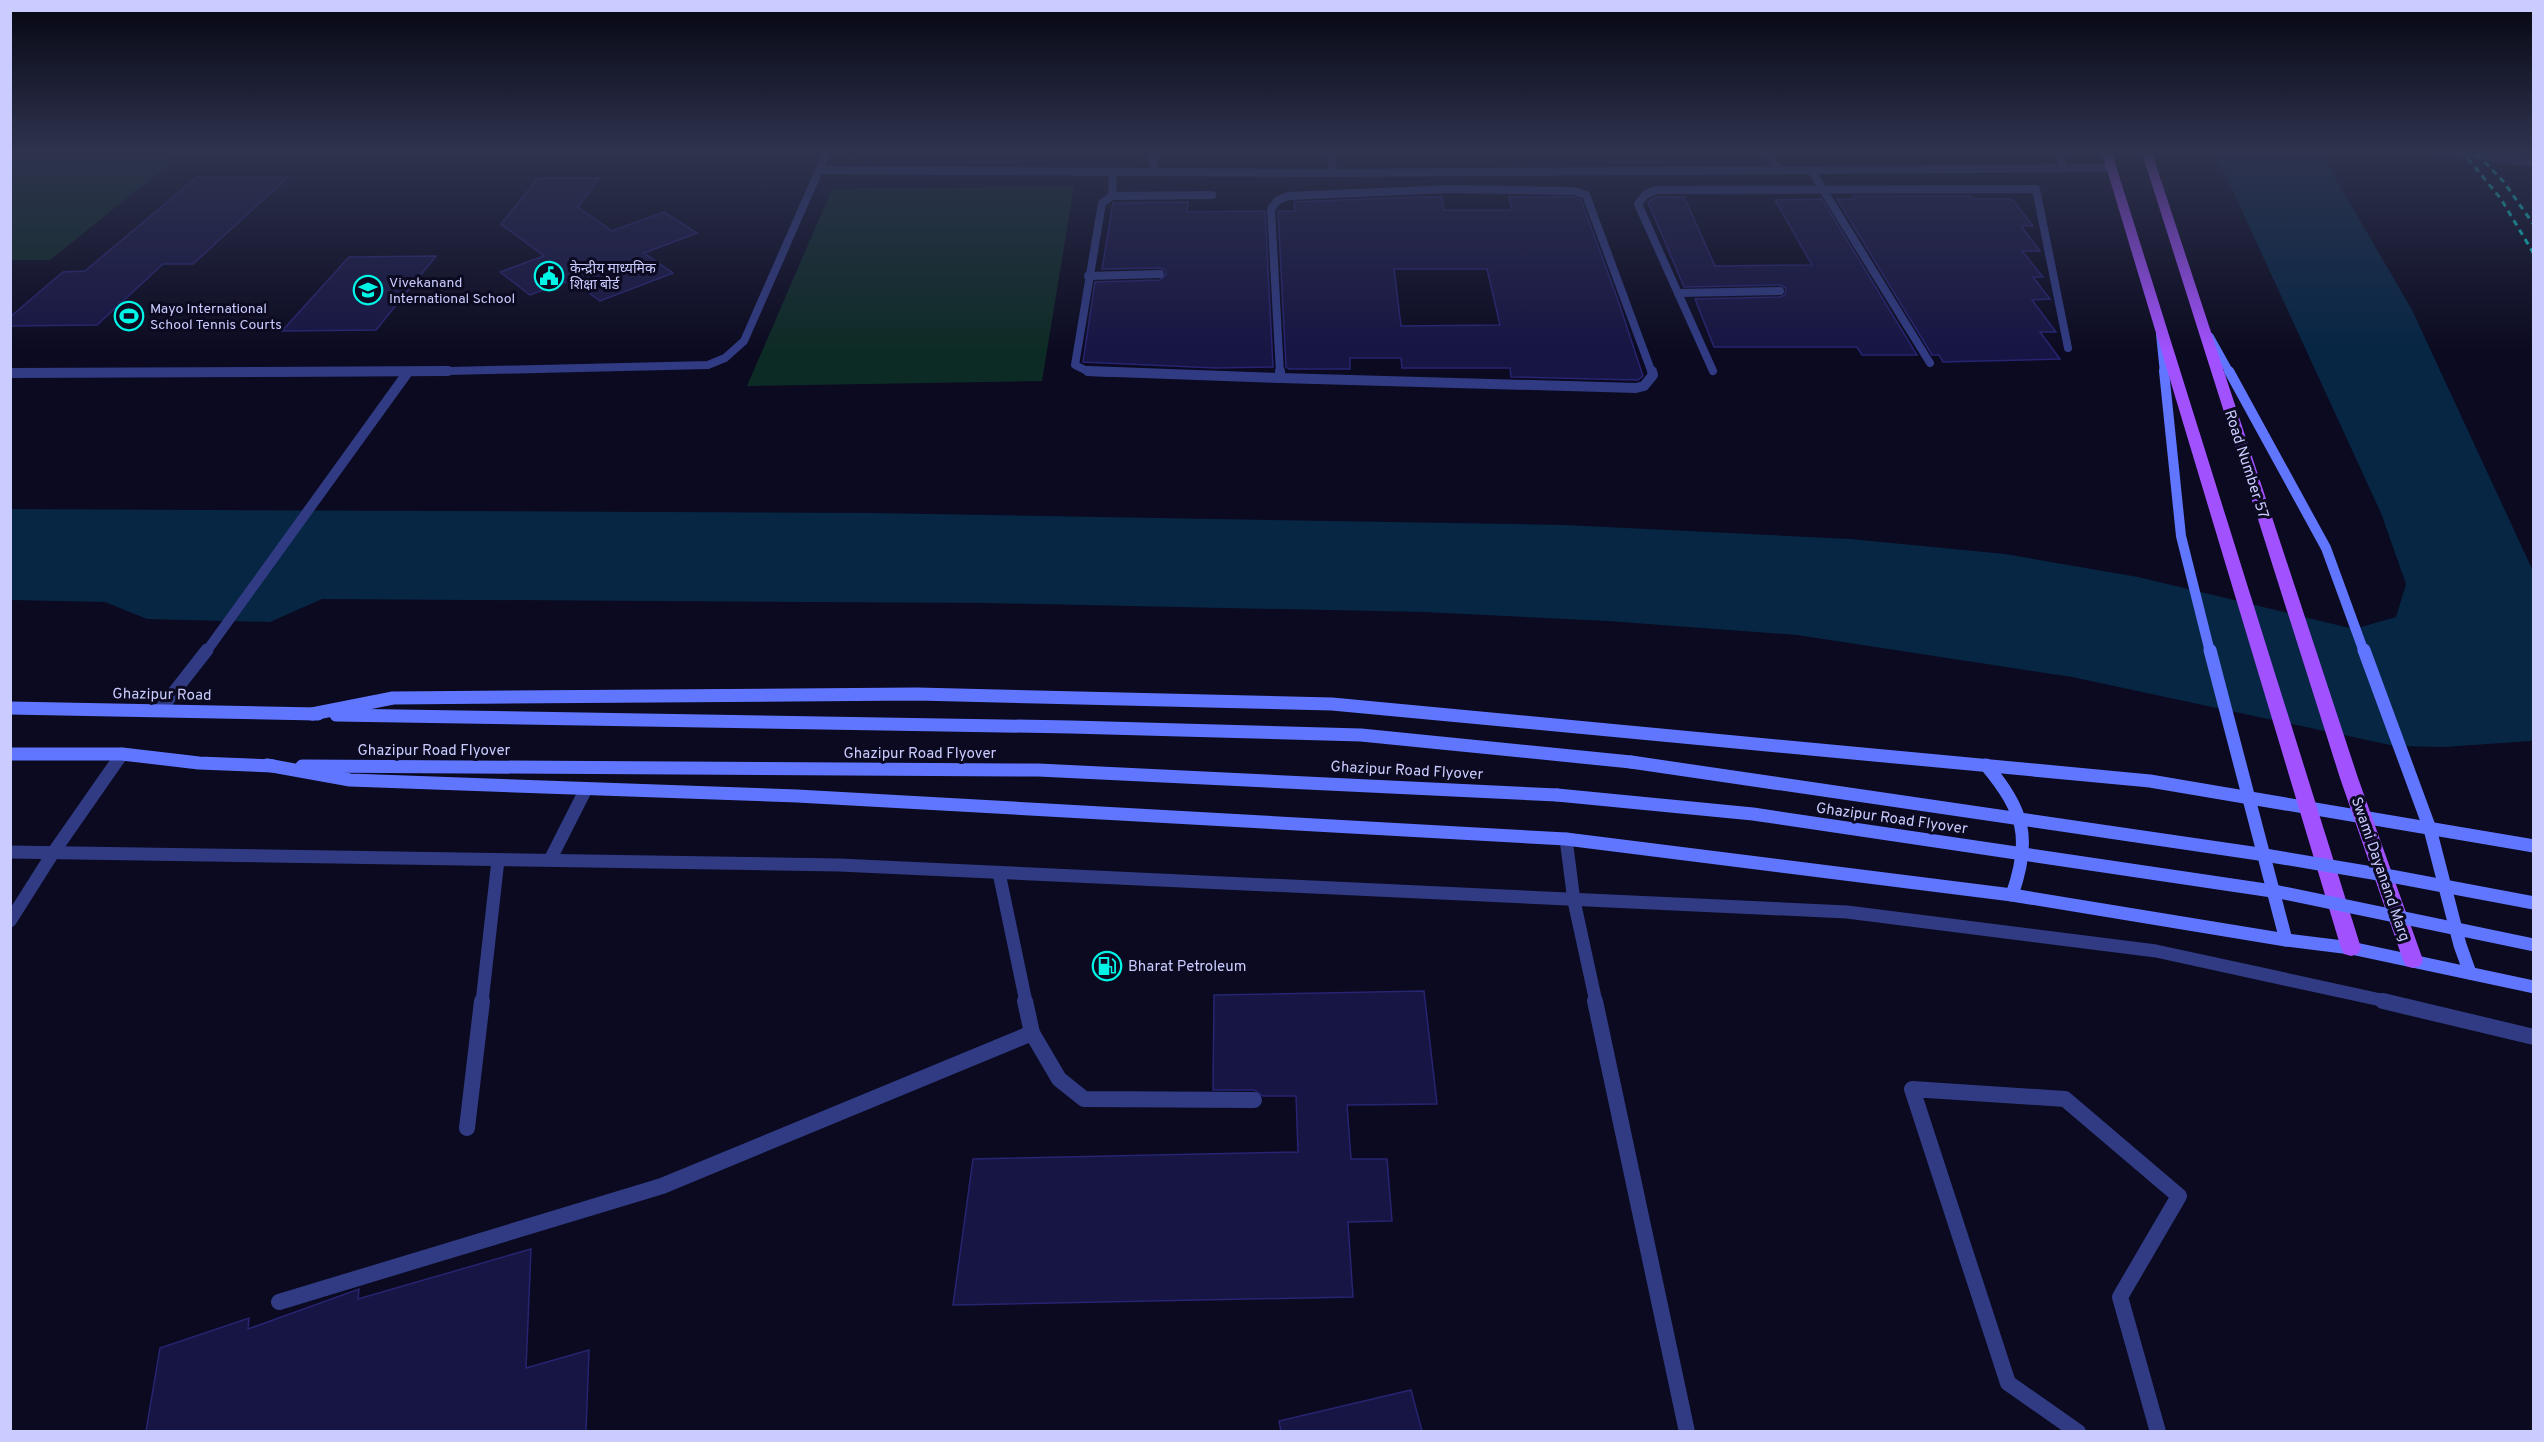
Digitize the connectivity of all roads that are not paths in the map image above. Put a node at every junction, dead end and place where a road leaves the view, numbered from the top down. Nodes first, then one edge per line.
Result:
1 (798, 217) edge
2 (1099, 217) edge
3 (1271, 217) edge
4 (1594, 217) edge
5 (1644, 217) edge
6 (1841, 217) edge
7 (2042, 217) edge
8 (2127, 217) edge
9 (2168, 217) edge
10 (1160, 274) dead end
11 (1088, 276) junction
12 (1780, 291) dead end
13 (1678, 293) junction
14 (2158, 317) junction
15 (2202, 323) junction
16 (2068, 348) dead end
17 (1930, 363) dead end
18 (1713, 371) dead end
19 (408, 372) junction
20 (10, 373) edge
21 (1281, 379) junction
22 (10, 708) edge
23 (160, 710) junction
24 (312, 714) junction
25 (10, 754) edge
26 (122, 754) junction
27 (267, 765) junction
28 (1986, 765) junction
29 (2349, 778) joint
30 (586, 789) junction
31 (2247, 797) junction
32 (2308, 807) junction
33 (2364, 818) junction
34 (2430, 829) junction
35 (1566, 838) junction
36 (2534, 846) edge
37 (10, 852) edge
38 (53, 853) junction
39 (498, 860) junction
40 (550, 860) junction
41 (999, 873) junction
42 (2012, 895) junction
43 (1574, 901) junction
44 (2534, 903) edge
45 (10, 921) edge
46 (2286, 940) junction
47 (2534, 945) edge
48 (2351, 948) junction
49 (2413, 960) junction
50 (2470, 973) junction
51 (2534, 987) edge
52 (1032, 1033) junction
53 (2534, 1037) edge
54 (1254, 1100) dead end
55 (467, 1128) dead end
56 (279, 1302) dead end
57 (1687, 1431) edge
58 (2078, 1431) edge
59 (2158, 1431) edge

1 - 19 street
2 - 11 street
3 - 21 street
4 - 21 street
5 - 13 street
6 - 17 street
7 - 16 street
8 - 14 main road
9 - 15 main road, Road Number 57
10 - 11 street
11 - 21 street
12 - 13 street
13 - 18 street
14 - 31 main road
14 - 32 main road
15 - 29 main road, Road Number 57
15 - 34 main road
19 - 20 street
19 - 23 street
22 - 23 main road, Ghazipur Road
23 - 24 main road, Ghazipur Road
24 - 28 main road
24 - 44 main road, Ghazipur Road Flyover, bridge
25 - 26 main road
26 - 27 main road
26 - 38 street
27 - 30 main road
27 - 47 main road, Ghazipur Road Flyover, bridge
28 - 31 main road
28 - 42 main road
29 - 33 main road, Swami Dayanand Marg
30 - 35 main road
30 - 40 street
31 - 32 main road
31 - 46 main road
32 - 33 main road
32 - 48 main road
33 - 34 main road
33 - 49 main road, Swami Dayanand Marg
34 - 36 main road
34 - 50 main road
35 - 42 main road
35 - 43 street
37 - 38 street
38 - 39 street
38 - 45 street
39 - 40 street
39 - 55 street
40 - 41 street
41 - 43 street
41 - 52 street
42 - 46 main road
43 - 53 street
43 - 57 street
46 - 48 main road
48 - 49 main road
49 - 50 main road
50 - 51 main road
52 - 54 street
52 - 56 street
58 - 59 street

